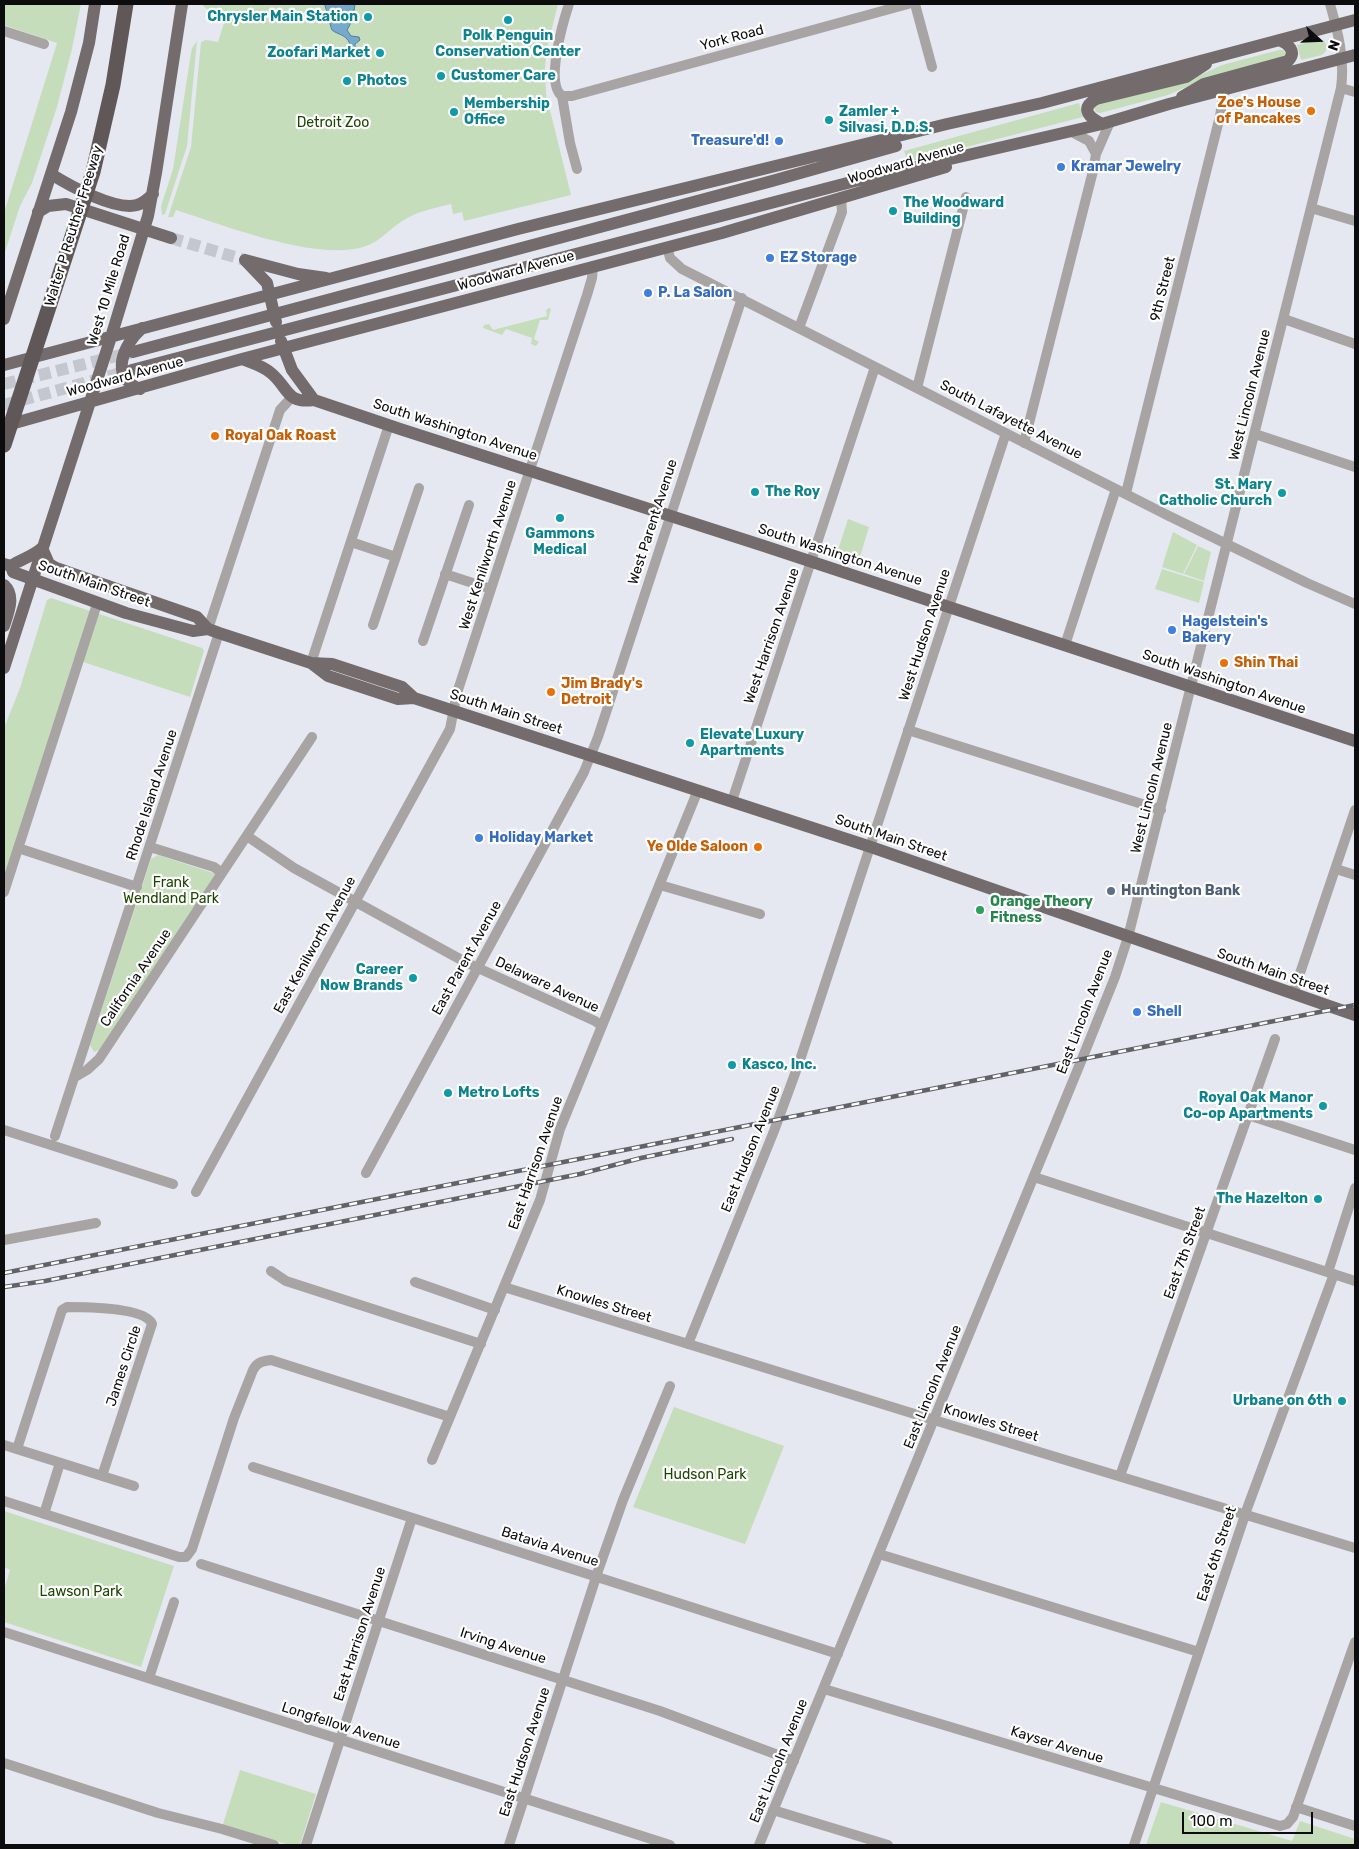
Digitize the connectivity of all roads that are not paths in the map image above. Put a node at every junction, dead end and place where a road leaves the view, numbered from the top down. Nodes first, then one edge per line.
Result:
1 (95, 4) edge
2 (126, 4) edge
3 (182, 4) edge
4 (569, 4) edge
5 (908, 4) edge
6 (915, 4) edge
7 (1330, 4) edge
8 (1355, 20) edge
9 (1336, 25) junction
10 (4, 31) edge
11 (1279, 40) junction
12 (44, 44) dead end
13 (1355, 55) edge
14 (1219, 56) junction
15 (1342, 58) junction
16 (932, 67) dead end
17 (1341, 88) junction
18 (1224, 91) junction
19 (1355, 92) edge
20 (562, 96) junction
21 (1169, 104) junction
22 (1030, 106) junction
23 (1106, 123) junction
24 (1072, 132) junction
25 (1035, 140) junction
26 (1096, 154) junction
27 (577, 169) dead end
28 (51, 174) junction
29 (153, 194) junction
30 (841, 197) junction
31 (966, 197) dead end
32 (1311, 208) junction
33 (38, 212) junction
34 (1355, 221) edge
35 (144, 229) junction
36 (171, 238) tunnel mouth
37 (667, 246) junction
38 (593, 266) junction
39 (331, 278) junction
40 (742, 298) junction
41 (270, 300) junction
42 (4, 319) edge
43 (1284, 319) junction
44 (142, 328) junction
45 (798, 328) junction
46 (111, 336) junction
47 (1355, 344) edge
48 (282, 345) junction
49 (132, 352) tunnel mouth
50 (242, 359) junction
51 (9, 363) edge
52 (875, 366) junction
53 (132, 370) tunnel mouth
54 (917, 388) junction
55 (140, 389) junction
56 (292, 397) junction
57 (314, 400) junction
58 (89, 402) junction
59 (389, 425) junction
60 (4, 426) edge
61 (1006, 433) junction
62 (1255, 434) junction
63 (1024, 443) junction
64 (4, 444) edge
65 (1355, 467) edge
66 (530, 470) junction
67 (419, 488) dead end
68 (1121, 491) junction
69 (469, 505) dead end
70 (670, 516) junction
71 (351, 542) junction
72 (1227, 545) junction
73 (42, 548) junction
74 (396, 557) junction
75 (811, 562) junction
76 (7, 565) edge
77 (445, 574) junction
78 (32, 578) junction
79 (4, 586) edge
80 (491, 589) junction
81 (97, 604) junction
82 (1355, 604) edge
83 (165, 605) junction
84 (949, 607) junction
85 (373, 625) dead end
86 (4, 626) edge
87 (214, 631) junction
88 (423, 641) dead end
89 (1065, 645) junction
90 (311, 663) junction
91 (4, 668) edge
92 (1191, 687) junction
93 (454, 710) junction
94 (908, 730) junction
95 (312, 737) dead end
96 (1355, 741) edge
97 (591, 755) junction
98 (698, 790) junction
99 (732, 801) junction
100 (1161, 810) junction
101 (1355, 810) edge
102 (247, 836) junction
103 (150, 847) junction
104 (871, 847) junction
105 (18, 848) junction
106 (1336, 869) junction
107 (222, 873) junction
108 (1355, 875) edge
109 (660, 885) junction
110 (137, 887) junction
111 (4, 892) edge
112 (355, 901) junction
113 (760, 914) dead end
114 (1128, 937) junction
115 (477, 968) junction
116 (1293, 994) junction
117 (1355, 1015) edge
118 (602, 1026) junction
119 (1275, 1039) dead end
120 (75, 1077) junction
121 (1248, 1115) junction
122 (4, 1130) edge
123 (55, 1136) dead end
124 (1355, 1150) edge
125 (366, 1173) dead end
126 (1034, 1177) junction
127 (173, 1184) dead end
128 (1355, 1188) edge
129 (196, 1192) dead end
130 (96, 1223) dead end
131 (1207, 1233) junction
132 (4, 1240) edge
133 (271, 1271) dead end
134 (1331, 1273) junction
135 (1355, 1281) edge
136 (415, 1282) dead end
137 (504, 1287) junction
138 (495, 1310) junction
139 (481, 1344) junction
140 (688, 1344) junction
141 (670, 1386) dead end
142 (450, 1418) junction
143 (934, 1420) junction
144 (4, 1445) edge
145 (17, 1449) junction
146 (432, 1460) dead end
147 (60, 1463) junction
148 (252, 1467) dead end
149 (102, 1476) junction
150 (1120, 1476) junction
151 (134, 1486) dead end
152 (4, 1501) edge
153 (44, 1514) junction
154 (1245, 1515) junction
155 (412, 1518) junction
156 (1355, 1548) edge
157 (879, 1554) junction
158 (201, 1564) dead end
159 (597, 1576) junction
160 (174, 1602) dead end
161 (378, 1621) junction
162 (4, 1632) edge
163 (1355, 1642) edge
164 (1199, 1652) junction
165 (838, 1654) junction
166 (149, 1678) junction
167 (563, 1679) junction
168 (824, 1689) junction
169 (340, 1740) junction
170 (794, 1761) junction
171 (4, 1762) edge
172 (1154, 1789) junction
173 (524, 1799) junction
174 (1296, 1807) junction
175 (774, 1810) junction
176 (1355, 1826) edge
177 (274, 1845) edge
178 (306, 1845) edge
179 (509, 1845) edge
180 (670, 1845) edge
181 (759, 1845) edge
182 (888, 1845) edge
183 (1134, 1845) edge

1 - 28 main road
2 - 64 highway, Walter P Reuther Freeway
3 - 29 main road, West 10 Mile Road
4 - 20 street
5 - 20 street, York Road
6 - 16 street
7 - 9 street, West Lincoln Avenue
8 - 9 main road, Woodward Avenue
9 - 11 main road, Woodward Avenue
9 - 15 street, West Lincoln Avenue
10 - 12 street
11 - 14 main road, Woodward Avenue
11 - 21 main road
13 - 15 main road
14 - 22 main road, Woodward Avenue
14 - 23 main road
15 - 17 street, West Lincoln Avenue
15 - 18 main road
17 - 19 street
17 - 32 street, West Lincoln Avenue
18 - 21 main road
18 - 68 street, 9th Street
20 - 27 street
21 - 23 main road, Woodward Avenue
22 - 39 main road, Woodward Avenue
22 - 49 main road, Woodward Avenue
23 - 24 main road, Woodward Avenue
23 - 26 street
24 - 25 main road, Woodward Avenue
24 - 26 street
25 - 30 main road, Woodward Avenue
25 - 53 main road, Woodward Avenue
26 - 63 street
28 - 29 main road
28 - 33 main road
29 - 35 main road, West 10 Mile Road
30 - 37 main road, Woodward Avenue
30 - 45 street
31 - 54 street
32 - 34 street
32 - 43 street, West Lincoln Avenue
33 - 35 main road
33 - 42 main road
35 - 36 main road
35 - 46 main road, West 10 Mile Road
37 - 38 main road, Woodward Avenue
37 - 40 street, South Lafayette Avenue
38 - 48 main road, Woodward Avenue
38 - 66 street, West Kenilworth Avenue
39 - 41 main road, Woodward Avenue
39 - 41 main road
40 - 45 street, South Lafayette Avenue
40 - 70 street, West Parent Avenue
41 - 44 main road, Woodward Avenue
41 - 48 main road
43 - 47 street
43 - 62 street, West Lincoln Avenue
44 - 46 main road, Woodward Avenue
44 - 55 main road
45 - 52 street, South Lafayette Avenue
46 - 51 main road, Woodward Avenue
46 - 58 main road, West 10 Mile Road
48 - 50 main road, Woodward Avenue
48 - 57 main road
50 - 55 main road, Woodward Avenue
50 - 56 main road
52 - 54 street, South Lafayette Avenue
52 - 75 street, West Harrison Avenue
54 - 61 street, South Lafayette Avenue
55 - 58 main road, Woodward Avenue
56 - 57 main road, South Washington Avenue
56 - 87 street, Rhode Island Avenue
57 - 59 main road, South Washington Avenue
58 - 60 main road, Woodward Avenue
58 - 73 main road, West 10 Mile Road
59 - 66 main road, South Washington Avenue
59 - 71 street
61 - 63 street, South Lafayette Avenue
61 - 84 street, West Hudson Avenue
62 - 65 street
62 - 72 street, West Lincoln Avenue
63 - 68 street, South Lafayette Avenue
66 - 70 main road, South Washington Avenue
66 - 80 street, West Kenilworth Avenue
67 - 74 street
68 - 72 street, South Lafayette Avenue
68 - 89 street, 9th Street
69 - 77 street
70 - 75 main road, South Washington Avenue
70 - 97 street, West Parent Avenue
71 - 74 street
71 - 90 street
72 - 82 street, South Lafayette Avenue
72 - 92 street, West Lincoln Avenue
73 - 76 main road
73 - 78 main road, West 10 Mile Road
73 - 83 main road, South Main Street
74 - 85 street
75 - 84 main road, South Washington Avenue
75 - 99 street, West Harrison Avenue
76 - 78 main road, South Main Street
77 - 80 street
77 - 88 street
78 - 81 main road, South Main Street
78 - 91 main road, West 10 Mile Road
79 - 86 main road
80 - 93 street, West Kenilworth Avenue
81 - 83 main road
81 - 87 main road, South Main Street
81 - 105 street
83 - 87 main road, South Main Street
84 - 89 main road, South Washington Avenue
84 - 94 street, West Hudson Avenue
87 - 90 main road, South Main Street
87 - 103 street, Rhode Island Avenue
89 - 92 main road, South Washington Avenue
90 - 93 main road, South Main Street
92 - 96 main road, South Washington Avenue
92 - 100 street, West Lincoln Avenue
93 - 97 main road, South Main Street
93 - 112 street, East Kenilworth Avenue
94 - 100 street
94 - 104 street, West Hudson Avenue
95 - 102 street, California Avenue
97 - 98 main road, South Main Street
97 - 115 street, East Parent Avenue
98 - 99 main road, South Main Street
98 - 109 street, East Harrison Avenue
99 - 104 main road, South Main Street
100 - 114 street, West Lincoln Avenue
101 - 106 street
102 - 107 street, California Avenue
102 - 112 street, Delaware Avenue
103 - 107 street
103 - 110 street, Rhode Island Avenue
104 - 114 main road, South Main Street
104 - 140 street, East Hudson Avenue
105 - 110 street
105 - 111 street
106 - 108 street
106 - 116 street
107 - 120 street, California Avenue
109 - 113 street
109 - 118 street, East Harrison Avenue
110 - 120 street, Rhode Island Avenue
112 - 115 street, Delaware Avenue
112 - 129 street, East Kenilworth Avenue
114 - 116 main road, South Main Street
114 - 126 street, East Lincoln Avenue
115 - 118 street, Delaware Avenue
115 - 125 street, East Parent Avenue
116 - 117 main road, South Main Street
118 - 137 street, East Harrison Avenue
119 - 121 street, East 7th Street
120 - 123 street, Rhode Island Avenue
121 - 124 street
121 - 131 street, East 7th Street
122 - 127 street
126 - 131 street
126 - 143 street, East Lincoln Avenue
128 - 134 street, East 6th Street
130 - 132 street
131 - 134 street
131 - 150 street, East 7th Street
133 - 139 street
134 - 135 street
134 - 154 street, East 6th Street
136 - 138 street
137 - 138 street, East Harrison Avenue
137 - 140 street, Knowles Street
138 - 139 street, East Harrison Avenue
139 - 142 street, East Harrison Avenue
140 - 143 street, Knowles Street
141 - 159 street, East Hudson Avenue
142 - 146 street, East Harrison Avenue
142 - 153 street
143 - 150 street, Knowles Street
143 - 157 street, East Lincoln Avenue
144 - 145 street
145 - 147 street
145 - 149 street, James Circle
147 - 149 street
147 - 153 street
148 - 155 street, Batavia Avenue
149 - 151 street
150 - 154 street, Knowles Street
152 - 153 street
154 - 156 street, Knowles Street
154 - 164 street, East 6th Street
155 - 159 street, Batavia Avenue
155 - 161 street, East Harrison Avenue
157 - 164 street
157 - 165 street, East Lincoln Avenue
158 - 161 street, Irving Avenue
159 - 165 street, Batavia Avenue
159 - 167 street, East Hudson Avenue
160 - 166 street
161 - 167 street, Irving Avenue
161 - 169 street, East Harrison Avenue
162 - 166 street, Longfellow Avenue
163 - 174 street
164 - 172 street, East 6th Street
165 - 168 street, East Lincoln Avenue
166 - 169 street, Longfellow Avenue
167 - 170 street, Irving Avenue
167 - 173 street, East Hudson Avenue
168 - 170 street, East Lincoln Avenue
168 - 172 street, Kayser Avenue
169 - 173 street, Longfellow Avenue
169 - 178 street, East Harrison Avenue
170 - 175 street, East Lincoln Avenue
171 - 177 street
172 - 174 street, Kayser Avenue
172 - 183 street, East 6th Street
173 - 179 street, East Hudson Avenue
173 - 180 street, Longfellow Avenue
174 - 176 street
175 - 181 street, East Lincoln Avenue
175 - 182 street

